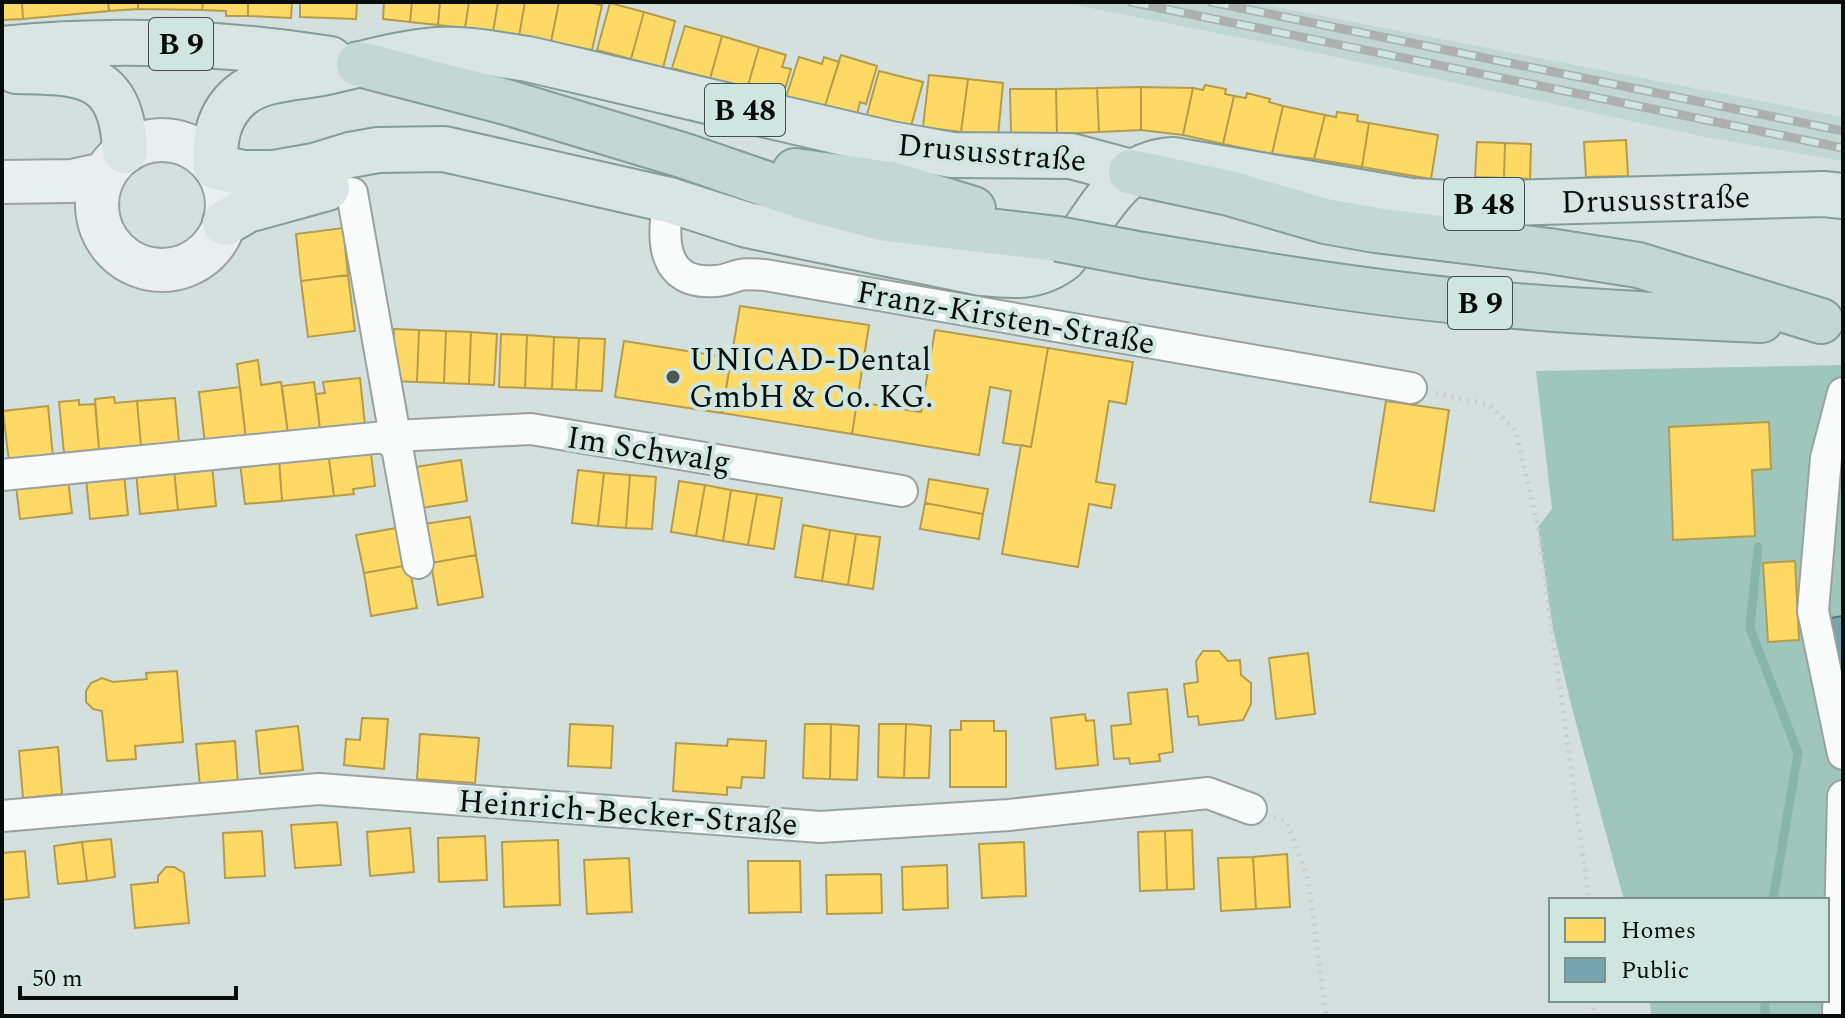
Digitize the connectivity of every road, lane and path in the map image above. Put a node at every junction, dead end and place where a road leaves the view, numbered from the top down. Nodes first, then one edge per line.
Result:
1 (2, 49) edge
2 (359, 64) junction
3 (2, 68) edge
4 (395, 151) junction
5 (115, 163) junction
6 (216, 167) junction
7 (1131, 172) junction
8 (2, 182) edge
9 (352, 193) dead end
10 (1843, 196) edge
11 (669, 200) junction
12 (2, 205) edge
13 (225, 223) junction
14 (99, 224) junction
15 (1832, 322) edge
16 (1411, 388) joint
17 (1843, 393) edge
18 (393, 439) junction
19 (2, 475) edge
20 (902, 491) dead end
21 (418, 563) dead end
22 (1843, 754) edge
23 (1843, 796) edge
24 (1251, 809) joint
25 (2, 816) edge
26 (1589, 898) edge
27 (1326, 1016) edge
28 (1838, 1016) edge

1 - 2 main road, Drususstraße / B 9
2 - 6 main road
2 - 7 main road, Drususstraße / B 48
2 - 15 highway, B 9, bridge
3 - 5 main road
4 - 6 main road
4 - 11 main road
4 - 13 main road
5 - 6 main road
5 - 8 main road
5 - 14 main road
6 - 13 main road
7 - 10 main road, Drususstraße / B 48
7 - 11 main road
7 - 15 highway
9 - 18 street
11 - 16 street, Franz-Kirsten-Straße
12 - 14 main road
13 - 14 main road
16 - 26 path
17 - 22 street
18 - 19 street, Im Schwalg
18 - 20 street, Im Schwalg
18 - 21 street
23 - 28 street
24 - 25 street, Heinrich-Becker-Straße
24 - 27 path

